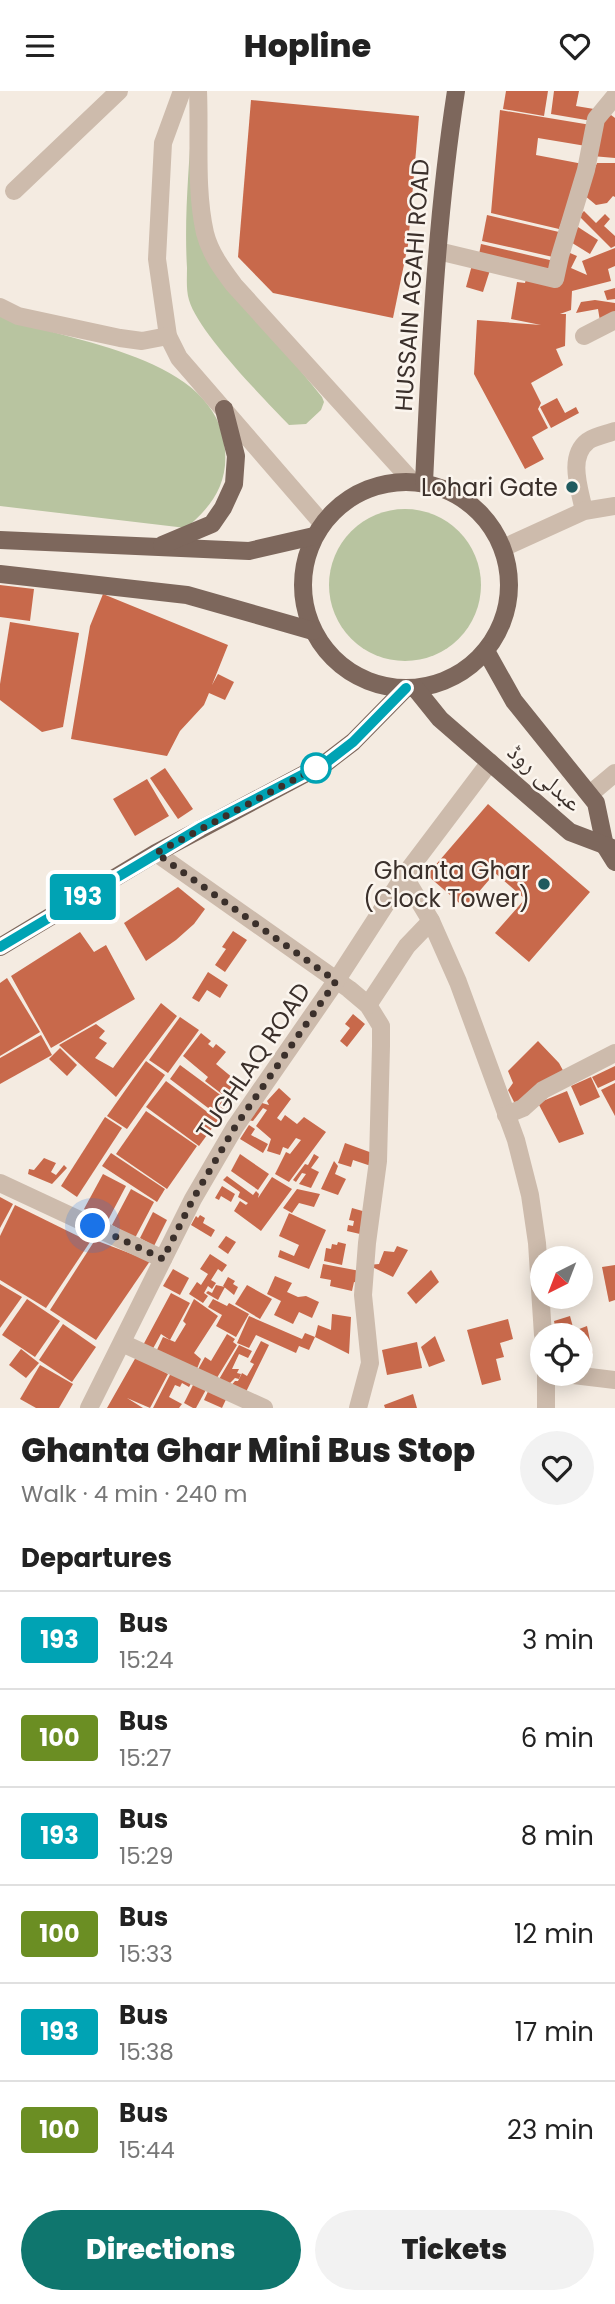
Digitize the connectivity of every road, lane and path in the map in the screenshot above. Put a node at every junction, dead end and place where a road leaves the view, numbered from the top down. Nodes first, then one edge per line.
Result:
1 (119, 91) edge
2 (182, 91) edge
3 (198, 91) edge
4 (456, 91) edge
5 (615, 96) edge
6 (13, 191) dead end
7 (438, 251) junction
8 (0, 307) edge
9 (615, 320) edge
10 (168, 335) junction
11 (584, 336) dead end
12 (224, 409) junction
13 (615, 431) edge
14 (418, 482) junction
15 (615, 506) edge
16 (584, 511) junction
17 (318, 530) junction
18 (0, 540) edge
19 (159, 546) junction
20 (503, 548) junction
21 (0, 574) edge
22 (313, 631) junction
23 (486, 651) junction
24 (410, 688) junction
25 (490, 762) junction
26 (615, 773) edge
27 (590, 794) junction
28 (610, 847) edge
29 (156, 853) junction
30 (615, 862) edge
31 (404, 876) junction
32 (431, 921) junction
33 (0, 947) edge
34 (336, 981) junction
35 (368, 1005) junction
36 (615, 1053) edge
37 (506, 1115) junction
38 (0, 1182) edge
39 (163, 1259) junction
40 (542, 1323) edge
41 (122, 1342) junction
42 (593, 1377) edge
43 (615, 1380) edge
44 (546, 1386) edge
45 (89, 1408) edge
46 (264, 1408) edge
47 (358, 1408) edge
48 (546, 1408) edge

1 - 6 street
2 - 10 street
3 - 14 street
4 - 7 main road, HUSSAIN AGAHI ROAD
5 - 7 street
7 - 14 main road, HUSSAIN AGAHI ROAD
8 - 10 street
9 - 11 street
10 - 12 street
12 - 17 street
12 - 19 main road
13 - 16 street
14 - 17 main road
14 - 20 main road
15 - 16 street
16 - 20 street
17 - 19 main road
17 - 22 main road
18 - 19 main road
20 - 23 main road
21 - 22 main road
22 - 24 main road
23 - 24 main road
23 - 27 main road, عبدلی روڈ
24 - 25 main road, عبدلی روڈ
24 - 29 main road
25 - 28 main road, عبدلی روڈ
25 - 31 street, TUGHLAQ ROAD
26 - 27 street
27 - 28 main road, عبدلی روڈ
28 - 30 main road
29 - 33 main road
29 - 34 street
31 - 32 street
31 - 34 street, TUGHLAQ ROAD
32 - 35 street
32 - 37 street
34 - 35 street
34 - 39 street, TUGHLAQ ROAD
35 - 47 street
36 - 37 street
37 - 40 street
38 - 39 street
39 - 41 street, TUGHLAQ ROAD
41 - 45 street, TUGHLAQ ROAD
41 - 46 street
42 - 43 street
44 - 48 street

